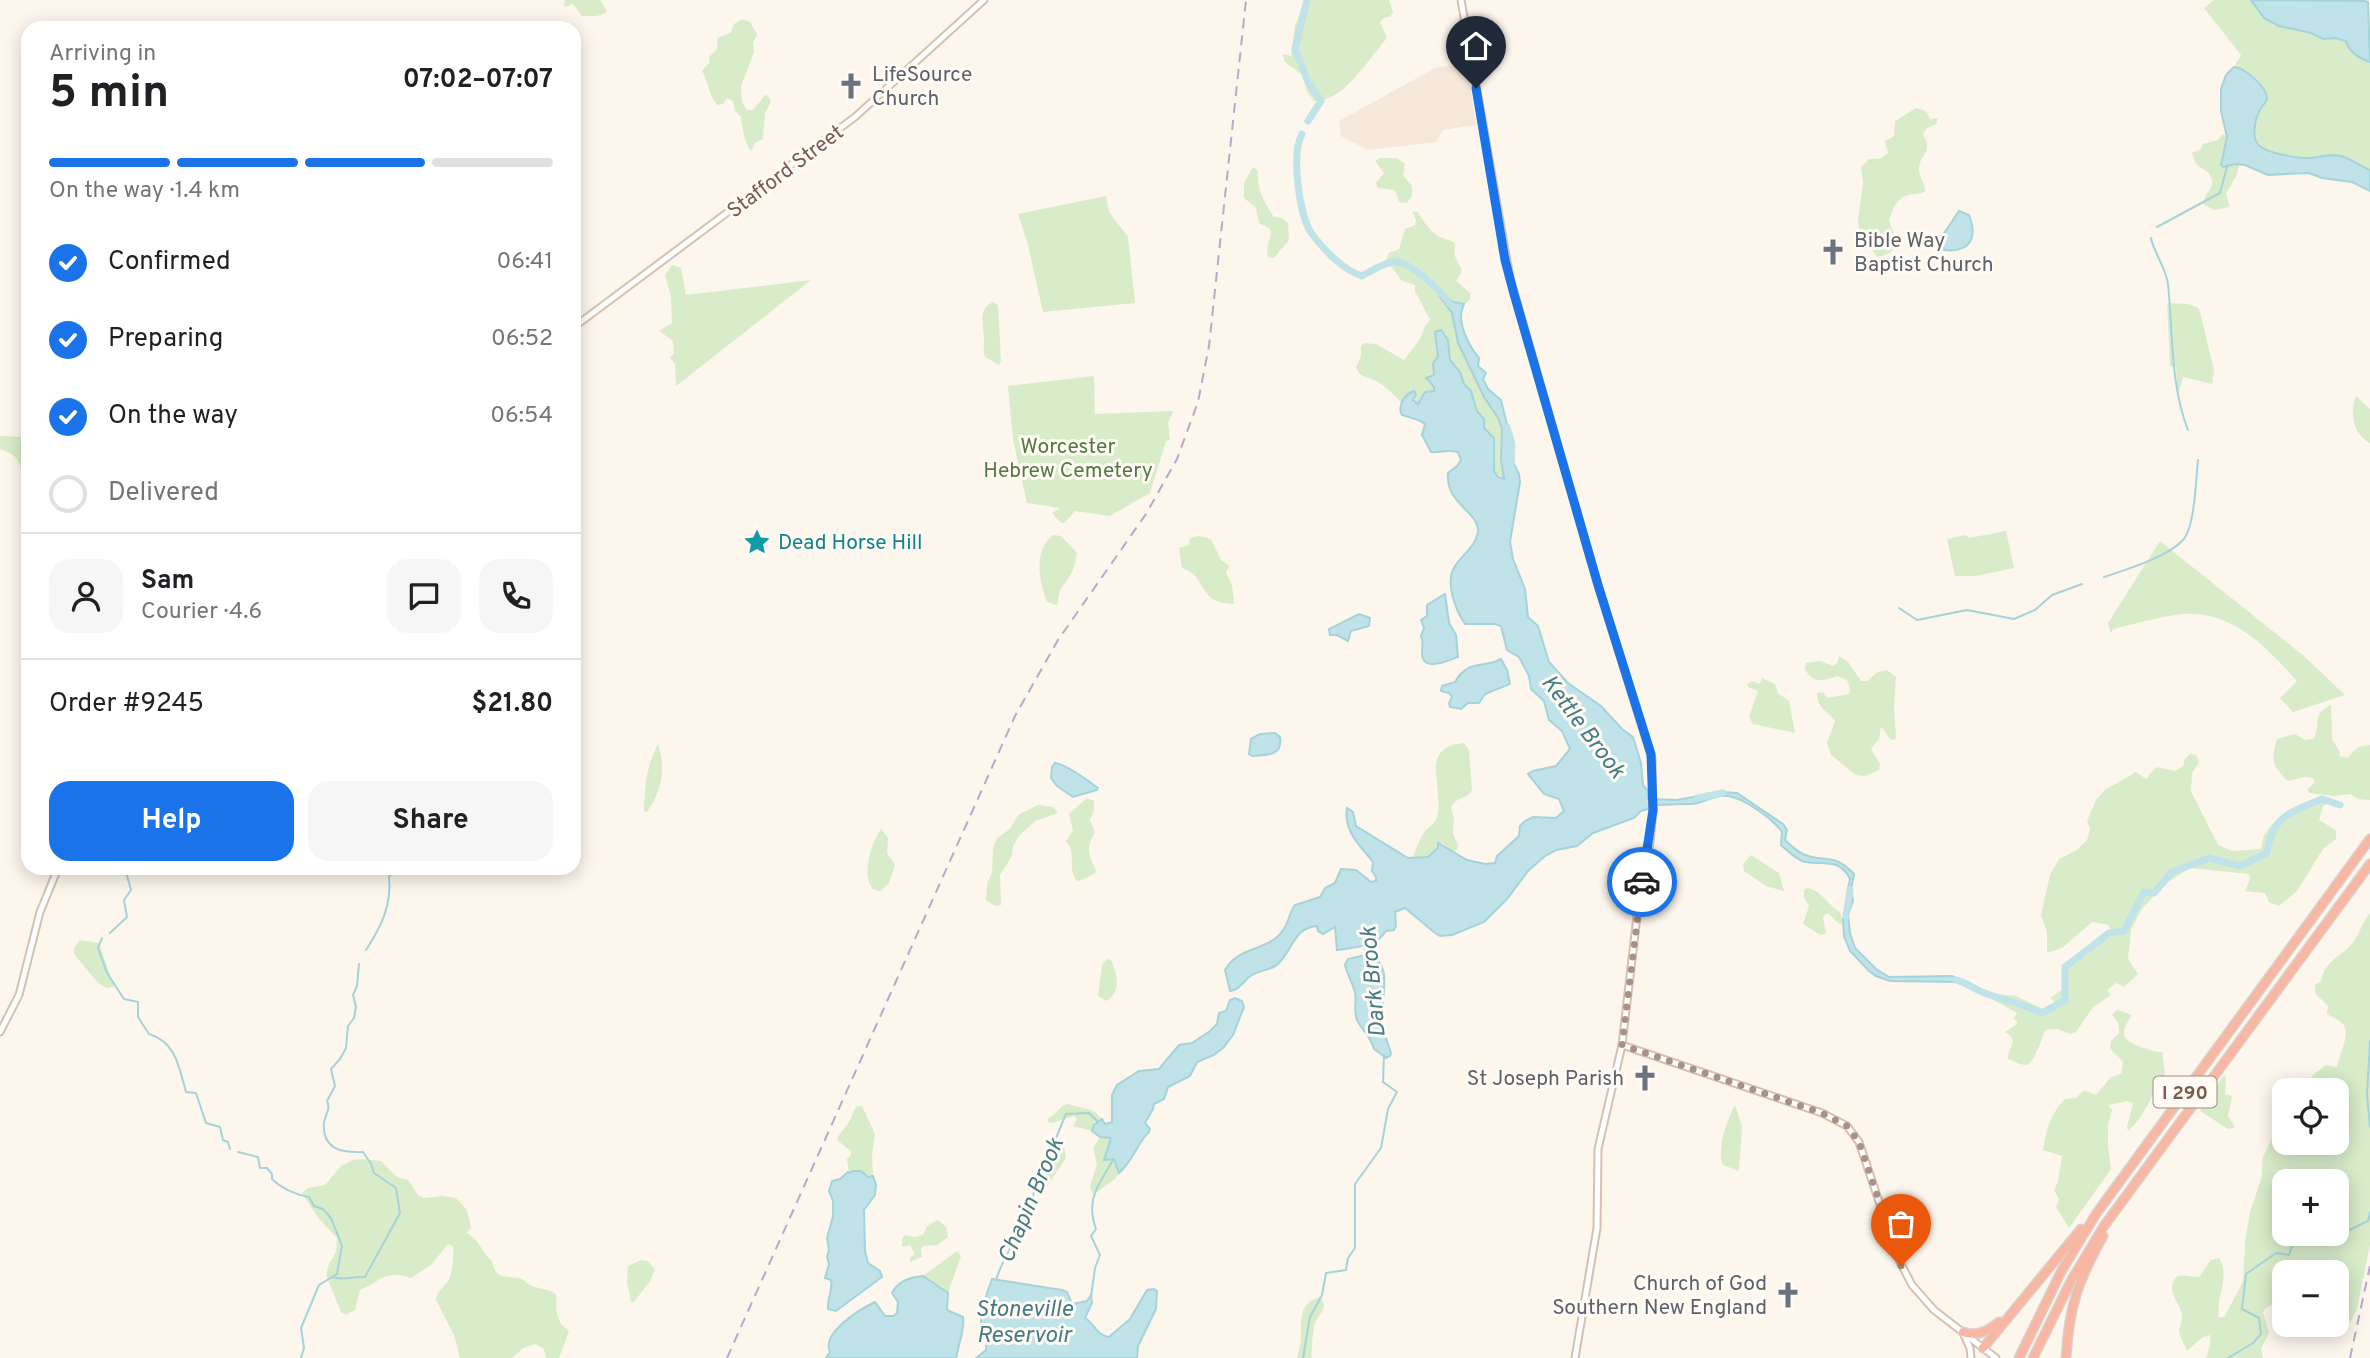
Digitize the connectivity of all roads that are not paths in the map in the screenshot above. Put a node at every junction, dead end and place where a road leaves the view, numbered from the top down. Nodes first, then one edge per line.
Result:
1 (984, 0) edge
2 (1461, 0) edge
3 (581, 322) edge
4 (2370, 839) edge
5 (2370, 863) edge
6 (55, 875) edge
7 (0, 1032) edge
8 (1622, 1045) junction
9 (2131, 1186) junction
10 (2108, 1196) junction
11 (2015, 1309) junction
12 (1963, 1332) junction
13 (1983, 1348) junction
14 (2066, 1357) edge
15 (1575, 1358) edge
16 (1971, 1358) edge
17 (1996, 1358) edge
18 (2020, 1358) edge
19 (2033, 1358) edge

1 - 3 main road, Stafford Street
2 - 8 main road
4 - 10 highway, I 290
5 - 9 highway, I 290
6 - 7 main road
8 - 12 main road
8 - 15 main road
9 - 14 highway
9 - 19 highway, I 290
10 - 11 highway
10 - 18 highway, I 290
11 - 12 highway
11 - 13 highway
12 - 13 main road
12 - 16 main road
13 - 17 main road

